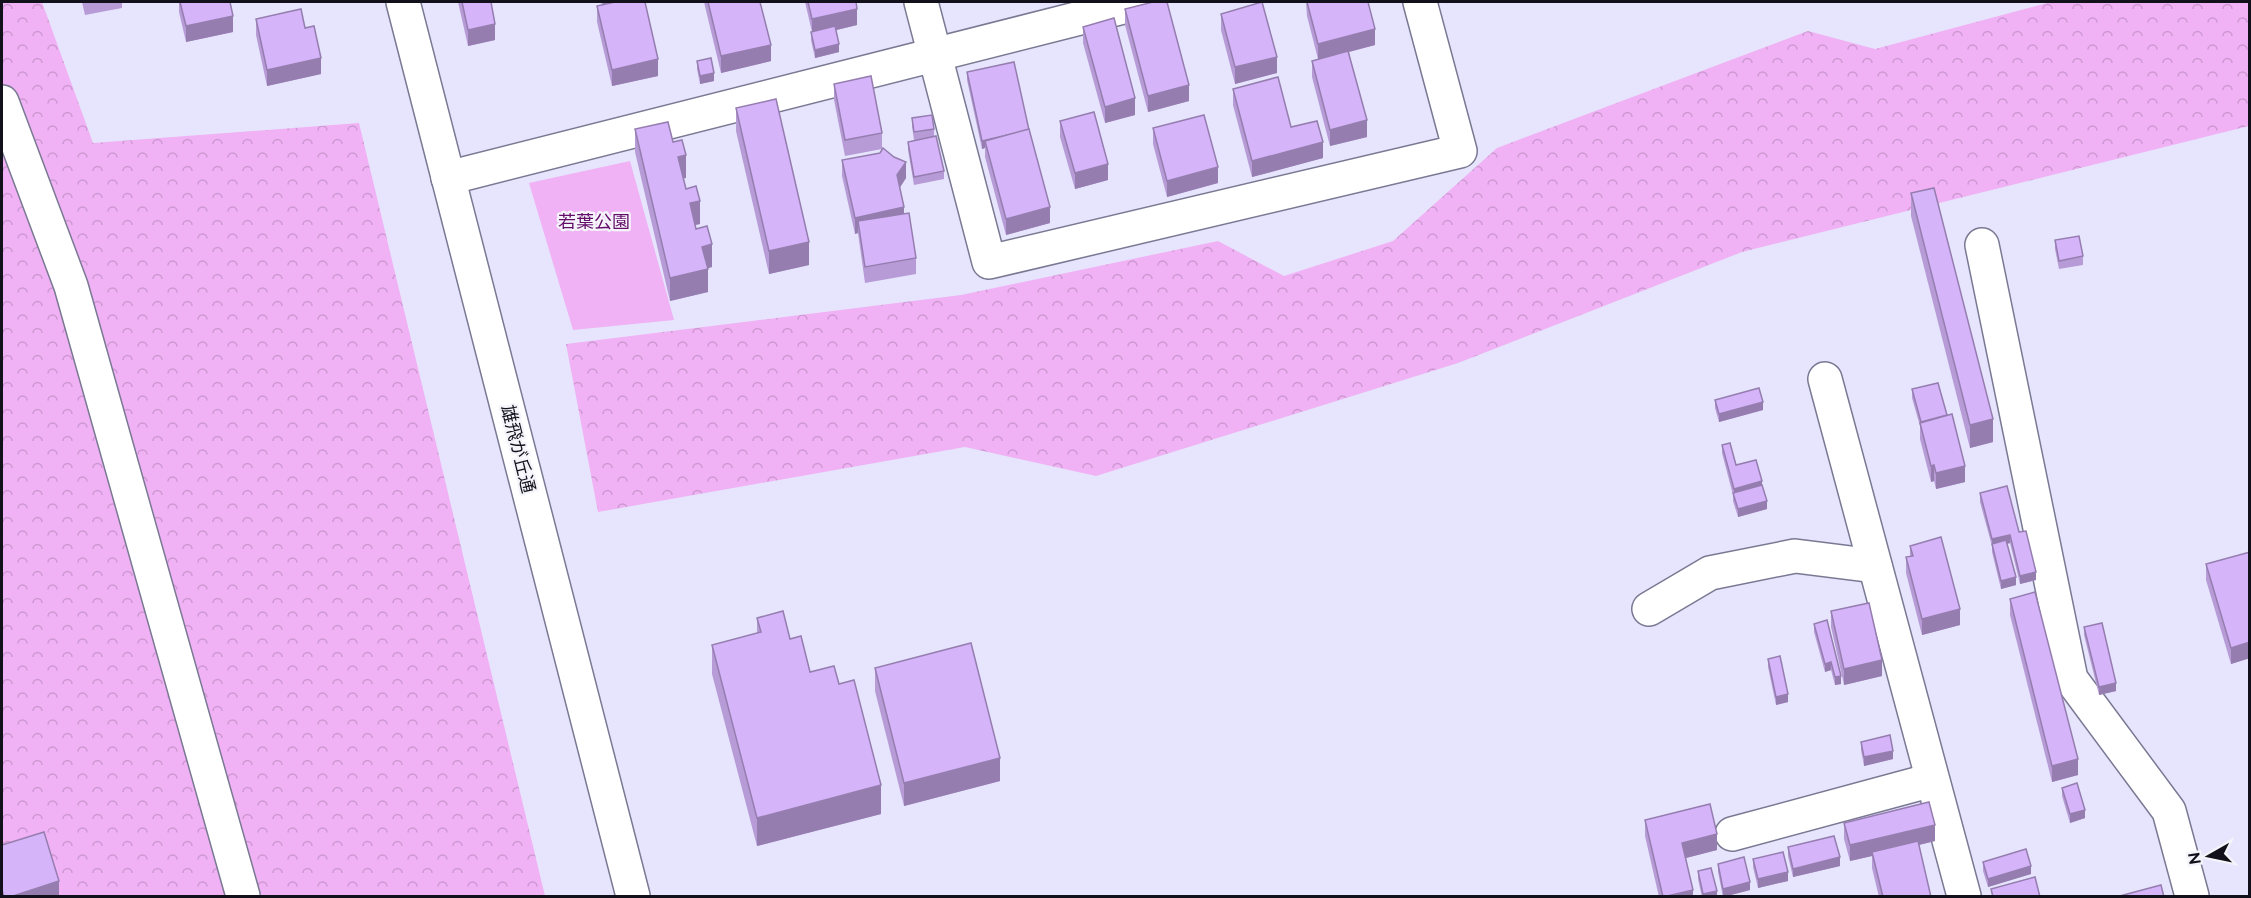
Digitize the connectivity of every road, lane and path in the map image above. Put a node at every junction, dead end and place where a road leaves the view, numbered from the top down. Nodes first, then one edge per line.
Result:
1 (403, 2) edge
2 (921, 2) edge
3 (1143, 2) edge
4 (1420, 2) edge
5 (935, 55) junction
6 (2, 102) edge
7 (448, 178) junction
8 (1982, 245) dead end
9 (1825, 379) dead end
10 (1875, 566) junction
11 (1649, 609) dead end
12 (1932, 780) junction
13 (1732, 834) dead end
14 (243, 897) edge
15 (633, 897) edge
16 (1964, 897) edge
17 (2192, 897) edge

1 - 7 street, 雄飛が丘通
2 - 5 street
3 - 5 street
4 - 5 street
5 - 7 street
6 - 14 street
7 - 15 street, 雄飛が丘通
8 - 17 street
9 - 10 street
10 - 11 street
10 - 12 street
12 - 13 street
12 - 16 street

